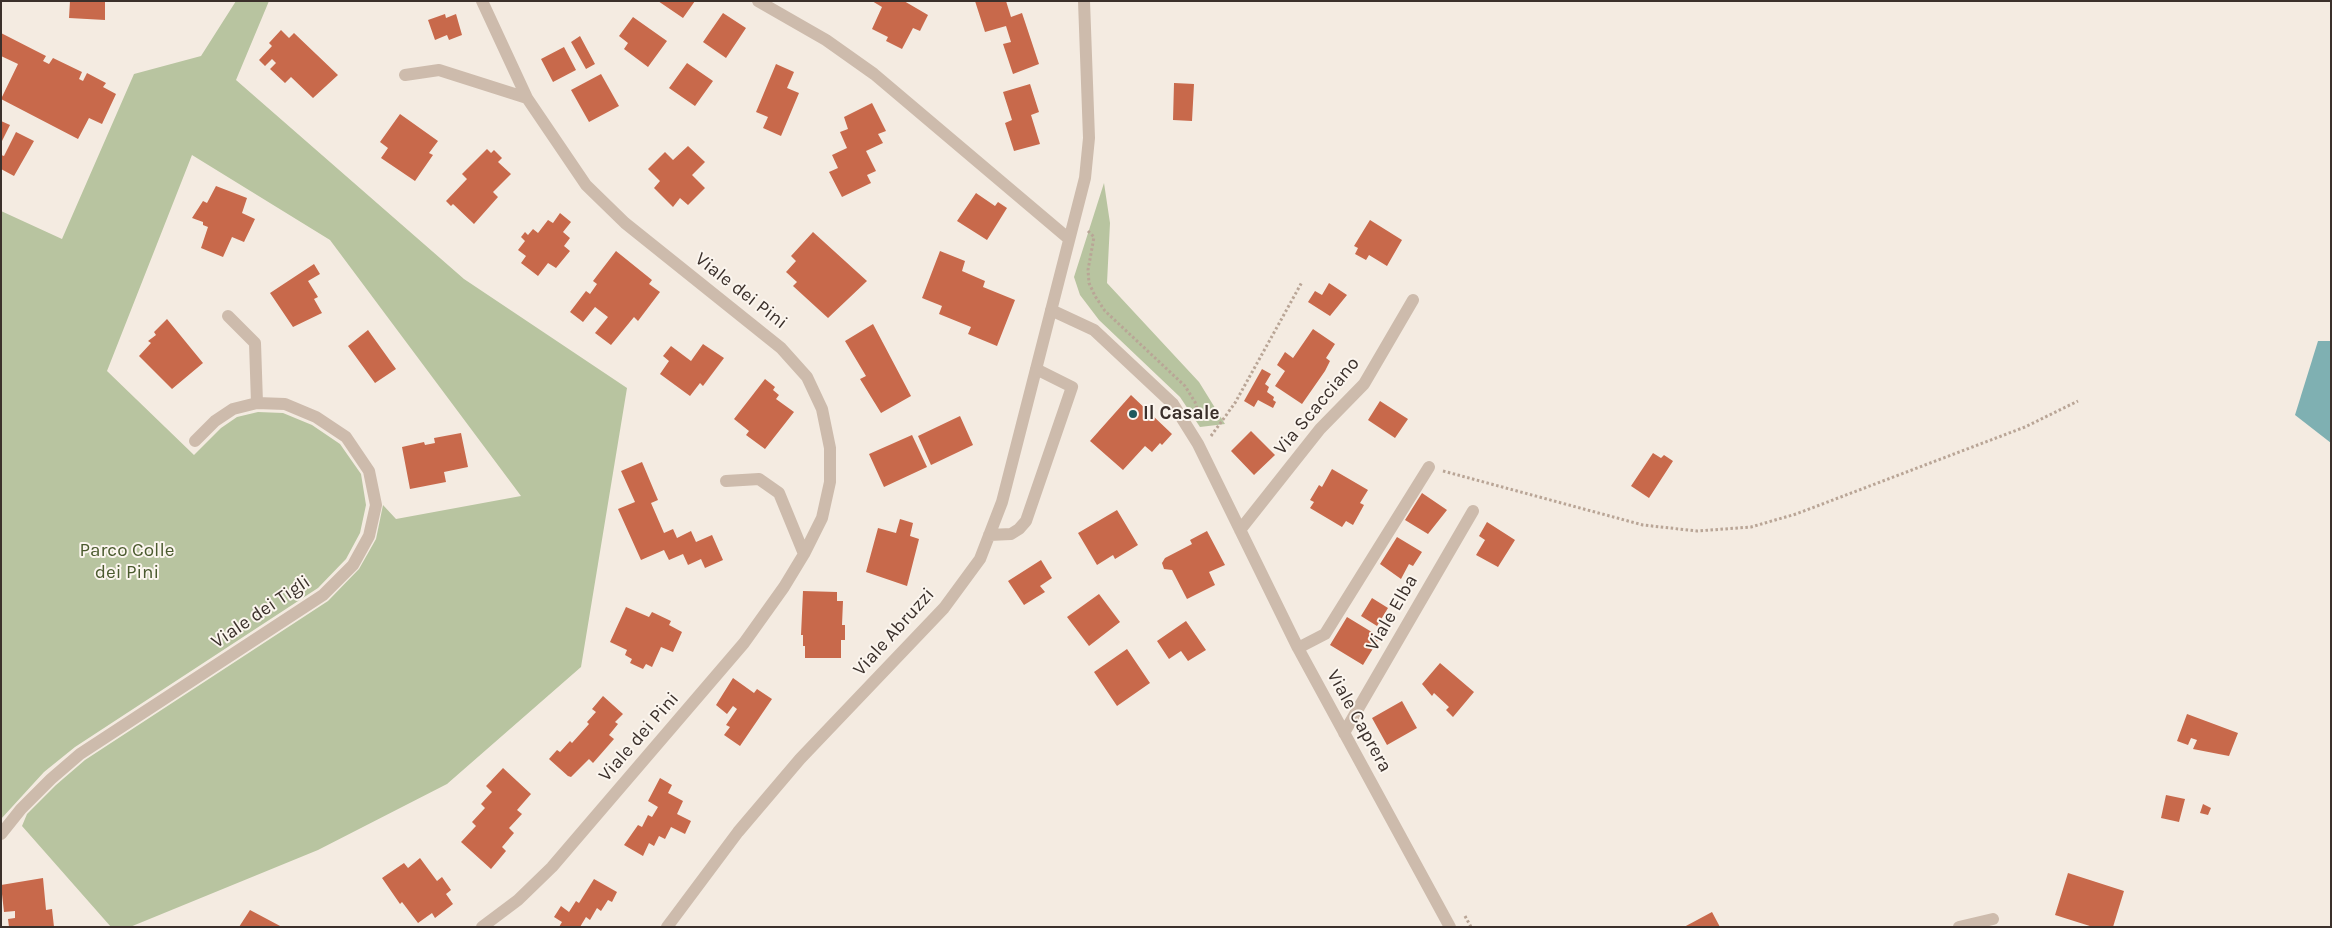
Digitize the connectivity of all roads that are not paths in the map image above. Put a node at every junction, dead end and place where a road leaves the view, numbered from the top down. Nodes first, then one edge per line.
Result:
1 (482, 1) edge
2 (758, 1) edge
3 (1084, 1) edge
4 (405, 75) dead end
5 (527, 98) junction
6 (1069, 239) junction
7 (1413, 300) dead end
8 (1051, 310) junction
9 (228, 316) dead end
10 (1036, 369) junction
11 (257, 403) junction
12 (195, 441) dead end
13 (1429, 467) road end
14 (726, 481) dead end
15 (1473, 511) dead end
16 (1240, 530) junction
17 (990, 535) junction
18 (804, 554) junction
19 (1298, 648) junction
20 (1344, 733) junction
21 (1, 834) edge
22 (1993, 919) dead end
23 (482, 927) edge
24 (667, 927) edge
25 (1450, 927) edge
26 (1959, 927) edge

1 - 5 street, Viale dei Pini
2 - 6 street
3 - 6 street, Viale Abruzzi
4 - 5 street
5 - 18 street, Viale dei Pini
6 - 8 street, Viale Abruzzi
7 - 16 street, Via Scacciano
8 - 10 street, Viale Abruzzi
8 - 16 street, Viale Caprera
9 - 11 street
10 - 17 street, Viale Abruzzi
10 - 17 street
11 - 12 street, Viale dei Tigli
11 - 21 street, Viale dei Tigli
13 - 19 street
14 - 18 street
15 - 20 street, Viale Elba
16 - 19 street, Viale Caprera
17 - 24 street, Viale Abruzzi
18 - 23 street, Viale dei Pini
19 - 20 street, Viale Caprera
20 - 25 street, Viale Caprera
22 - 26 street

